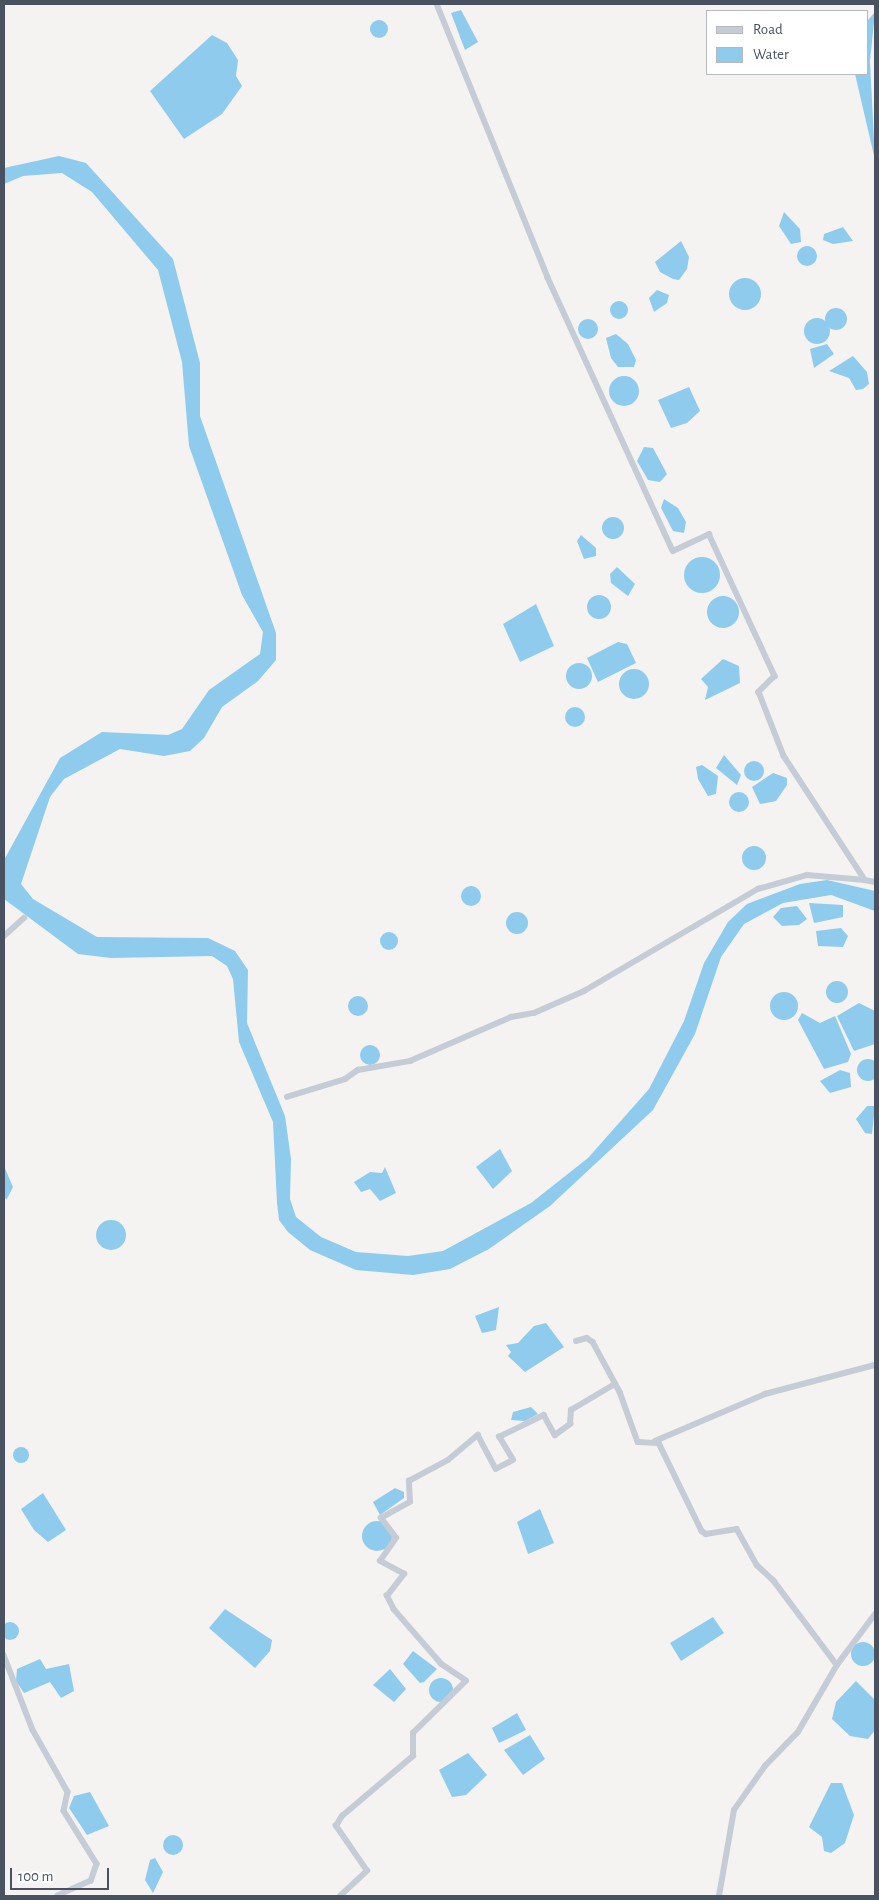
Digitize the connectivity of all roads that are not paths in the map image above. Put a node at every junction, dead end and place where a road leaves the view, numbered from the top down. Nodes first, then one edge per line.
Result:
1 (437, 4) edge
2 (866, 880) junction
3 (875, 882) edge
4 (24, 918) dead end
5 (4, 936) edge
6 (287, 1097) dead end
7 (576, 1341) dead end
8 (875, 1365) edge
9 (615, 1384) junction
10 (655, 1440) junction
11 (875, 1614) edge
12 (4, 1655) edge
13 (837, 1665) junction
14 (58, 1896) edge
15 (340, 1896) edge
16 (719, 1896) edge

1 - 2 street
2 - 3 street
2 - 6 street
4 - 5 street
7 - 9 street
8 - 10 street
9 - 10 street
9 - 15 street
10 - 13 street
11 - 13 street
12 - 14 street
13 - 16 street

